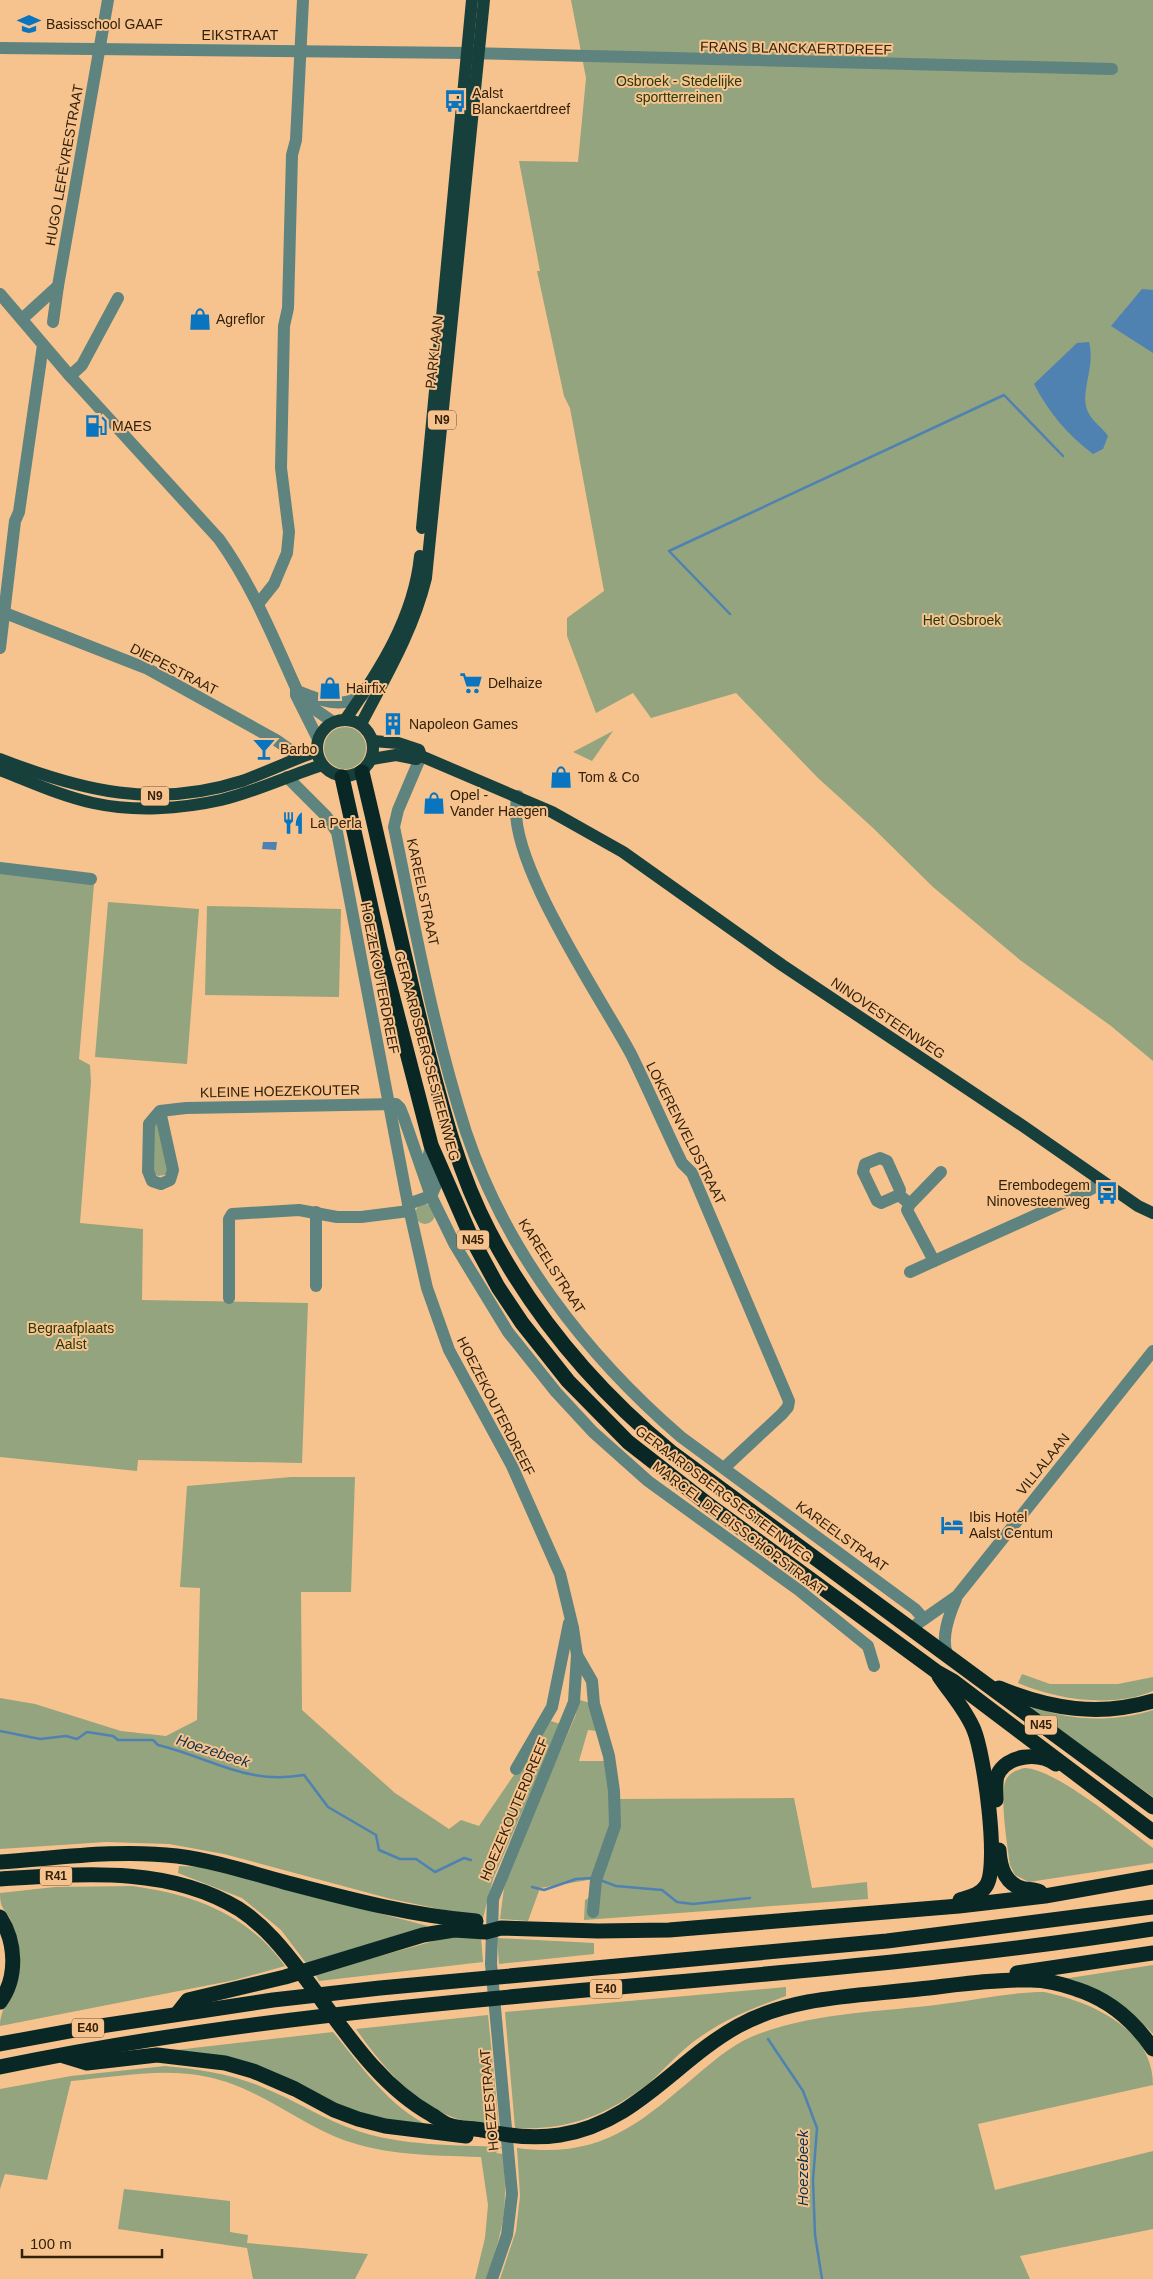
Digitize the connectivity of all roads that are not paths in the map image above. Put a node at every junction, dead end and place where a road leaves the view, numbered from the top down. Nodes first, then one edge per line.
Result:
1 (108, 0) edge
2 (303, 0) edge
3 (472, 0) edge
4 (484, 0) edge
5 (0, 48) edge
6 (99, 49) junction
7 (301, 50) junction
8 (473, 53) junction
9 (1112, 70) dead end
10 (58, 286) junction
11 (0, 294) edge
12 (118, 298) dead end
13 (22, 319) junction
14 (53, 322) dead end
15 (43, 345) junction
16 (70, 376) junction
17 (258, 604) junction
18 (2, 612) edge
19 (0, 648) edge
20 (298, 690) junction
21 (363, 695) junction
22 (339, 721) junction
23 (361, 724) junction
24 (373, 740) junction
25 (318, 745) junction
26 (421, 756) junction
27 (300, 757) junction
28 (0, 759) edge
29 (372, 759) junction
30 (322, 765) junction
31 (0, 770) edge
32 (362, 772) junction
33 (286, 777) junction
34 (342, 777) junction
35 (518, 796) junction
36 (0, 868) edge
37 (91, 879) dead end
38 (395, 1106) junction
39 (160, 1111) junction
40 (431, 1145) junction
41 (941, 1172) dead end
42 (1100, 1180) junction
43 (899, 1195) dead end
44 (431, 1196) junction
45 (910, 1204) junction
46 (1138, 1206) junction
47 (409, 1208) junction
48 (316, 1212) junction
49 (1153, 1213) edge
50 (443, 1221) joint
51 (1153, 1222) edge
52 (934, 1261) junction
53 (910, 1272) dead end
54 (316, 1286) dead end
55 (229, 1298) dead end
56 (1153, 1351) edge
57 (724, 1468) junction
58 (957, 1596) junction
59 (570, 1618) junction
60 (924, 1619) junction
61 (911, 1629) junction
62 (577, 1655) junction
63 (950, 1658) junction
64 (874, 1666) dead end
65 (937, 1672) junction
66 (980, 1680) junction
67 (1153, 1701) edge
68 (516, 1769) dead end
69 (1070, 1771) junction
70 (1153, 1807) edge
71 (1153, 1832) edge
72 (0, 1862) edge
73 (1153, 1877) edge
74 (0, 1879) edge
75 (1045, 1896) junction
76 (948, 1906) junction
77 (1153, 1907) edge
78 (593, 1912) dead end
79 (491, 1916) joint
80 (0, 1917) edge
81 (1153, 1929) edge
82 (494, 1937) junction
83 (1153, 1954) edge
84 (991, 1981) junction
85 (0, 2002) edge
86 (177, 2014) junction
87 (0, 2044) edge
88 (1153, 2048) edge
89 (60, 2054) junction
90 (0, 2067) edge
91 (494, 2134) junction
92 (492, 2279) edge

1 - 6 street, HUGO LEFÈVRESTRAAT
2 - 7 street
3 - 8 main road, PARKLAAN / N9
4 - 8 main road, PARKLAAN / N9
5 - 6 street, EIKSTRAAT
6 - 7 street, EIKSTRAAT
6 - 10 street, HUGO LEFÈVRESTRAAT
7 - 8 street, EIKSTRAAT
7 - 17 street
8 - 9 street, FRANS BLANCKAERTDREEF
8 - 21 main road, PARKLAAN / N9
8 - 23 main road, PARKLAAN / N9
10 - 13 street
10 - 14 street, HUGO LEFÈVRESTRAAT
11 - 13 street
12 - 16 street
13 - 15 street
15 - 16 street
15 - 18 street
16 - 17 street
17 - 20 street
18 - 19 street
18 - 27 street, DIEPESTRAAT
20 - 21 street
20 - 22 street
20 - 25 street
21 - 22 main road, PARKLAAN / N9
22 - 23 main road
22 - 25 main road
23 - 24 main road
24 - 26 main road
24 - 29 main road
25 - 27 main road, N9
25 - 30 main road
26 - 29 main road
26 - 35 main road, NINOVESTEENWEG
26 - 57 street, KAREELSTRAAT
27 - 28 main road, N9
29 - 32 main road
30 - 33 main road, N9
30 - 34 main road
31 - 33 main road, N9
32 - 34 main road
32 - 61 highway, GERAARDSBERGSESTEENWEG / N45
33 - 38 street, HOEZEKOUTERDREEF
34 - 40 highway, GERAARDSBERGSESTEENWEG / N45
35 - 42 main road, NINOVESTEENWEG
35 - 57 street, LOKERENVELDSTRAAT
36 - 37 street
38 - 39 street, KLEINE HOEZEKOUTER
38 - 44 street, HOEZEKOUTERDREEF
38 - 47 street, HOEZEKOUTERDREEF
39 - 39 street
40 - 44 street
40 - 65 highway, GERAARDSBERGSESTEENWEG / N45
41 - 45 street
42 - 46 main road, NINOVESTEENWEG
42 - 52 street
43 - 45 street
44 - 47 street
44 - 50 street, HOEZEKOUTERDREEF
45 - 52 street
46 - 49 main road, NINOVESTEENWEG
46 - 51 main road, NINOVESTEENWEG
47 - 48 street
47 - 59 street, HOEZEKOUTERDREEF
48 - 54 street
48 - 55 street
50 - 64 street, MARCEL DE BISSCHOPSTRAAT
52 - 53 street
56 - 58 street, VILLALAAN
57 - 60 street, KAREELSTRAAT
58 - 60 street, VILLALAAN
58 - 63 street, VILLALAAN
59 - 62 street, HOEZEKOUTERDREEF
59 - 68 street, HOEZEKOUTERDREEF
60 - 61 street, VILLALAAN
61 - 63 highway, GERAARDSBERGSESTEENWEG / N45
62 - 78 street, HOEZEKOUTERDREEF
62 - 79 street, HOEZEKOUTERDREEF
63 - 66 highway, GERAARDSBERGSESTEENWEG / N45
65 - 69 highway, GERAARDSBERGSESTEENWEG / N45
65 - 76 highway
66 - 67 highway
66 - 70 highway, GERAARDSBERGSESTEENWEG / N45
69 - 71 highway, GERAARDSBERGSESTEENWEG / N45
69 - 75 highway
72 - 82 highway, R41
73 - 75 highway
74 - 91 highway, R41
75 - 76 highway
76 - 82 highway
77 - 86 highway, E40
79 - 82 street, HOEZESTRAAT
80 - 85 highway
81 - 89 highway, E40
82 - 86 highway
82 - 92 street, HOEZESTRAAT
83 - 84 highway
84 - 88 highway
84 - 91 highway
86 - 87 highway, E40
89 - 90 highway, E40
89 - 91 highway

